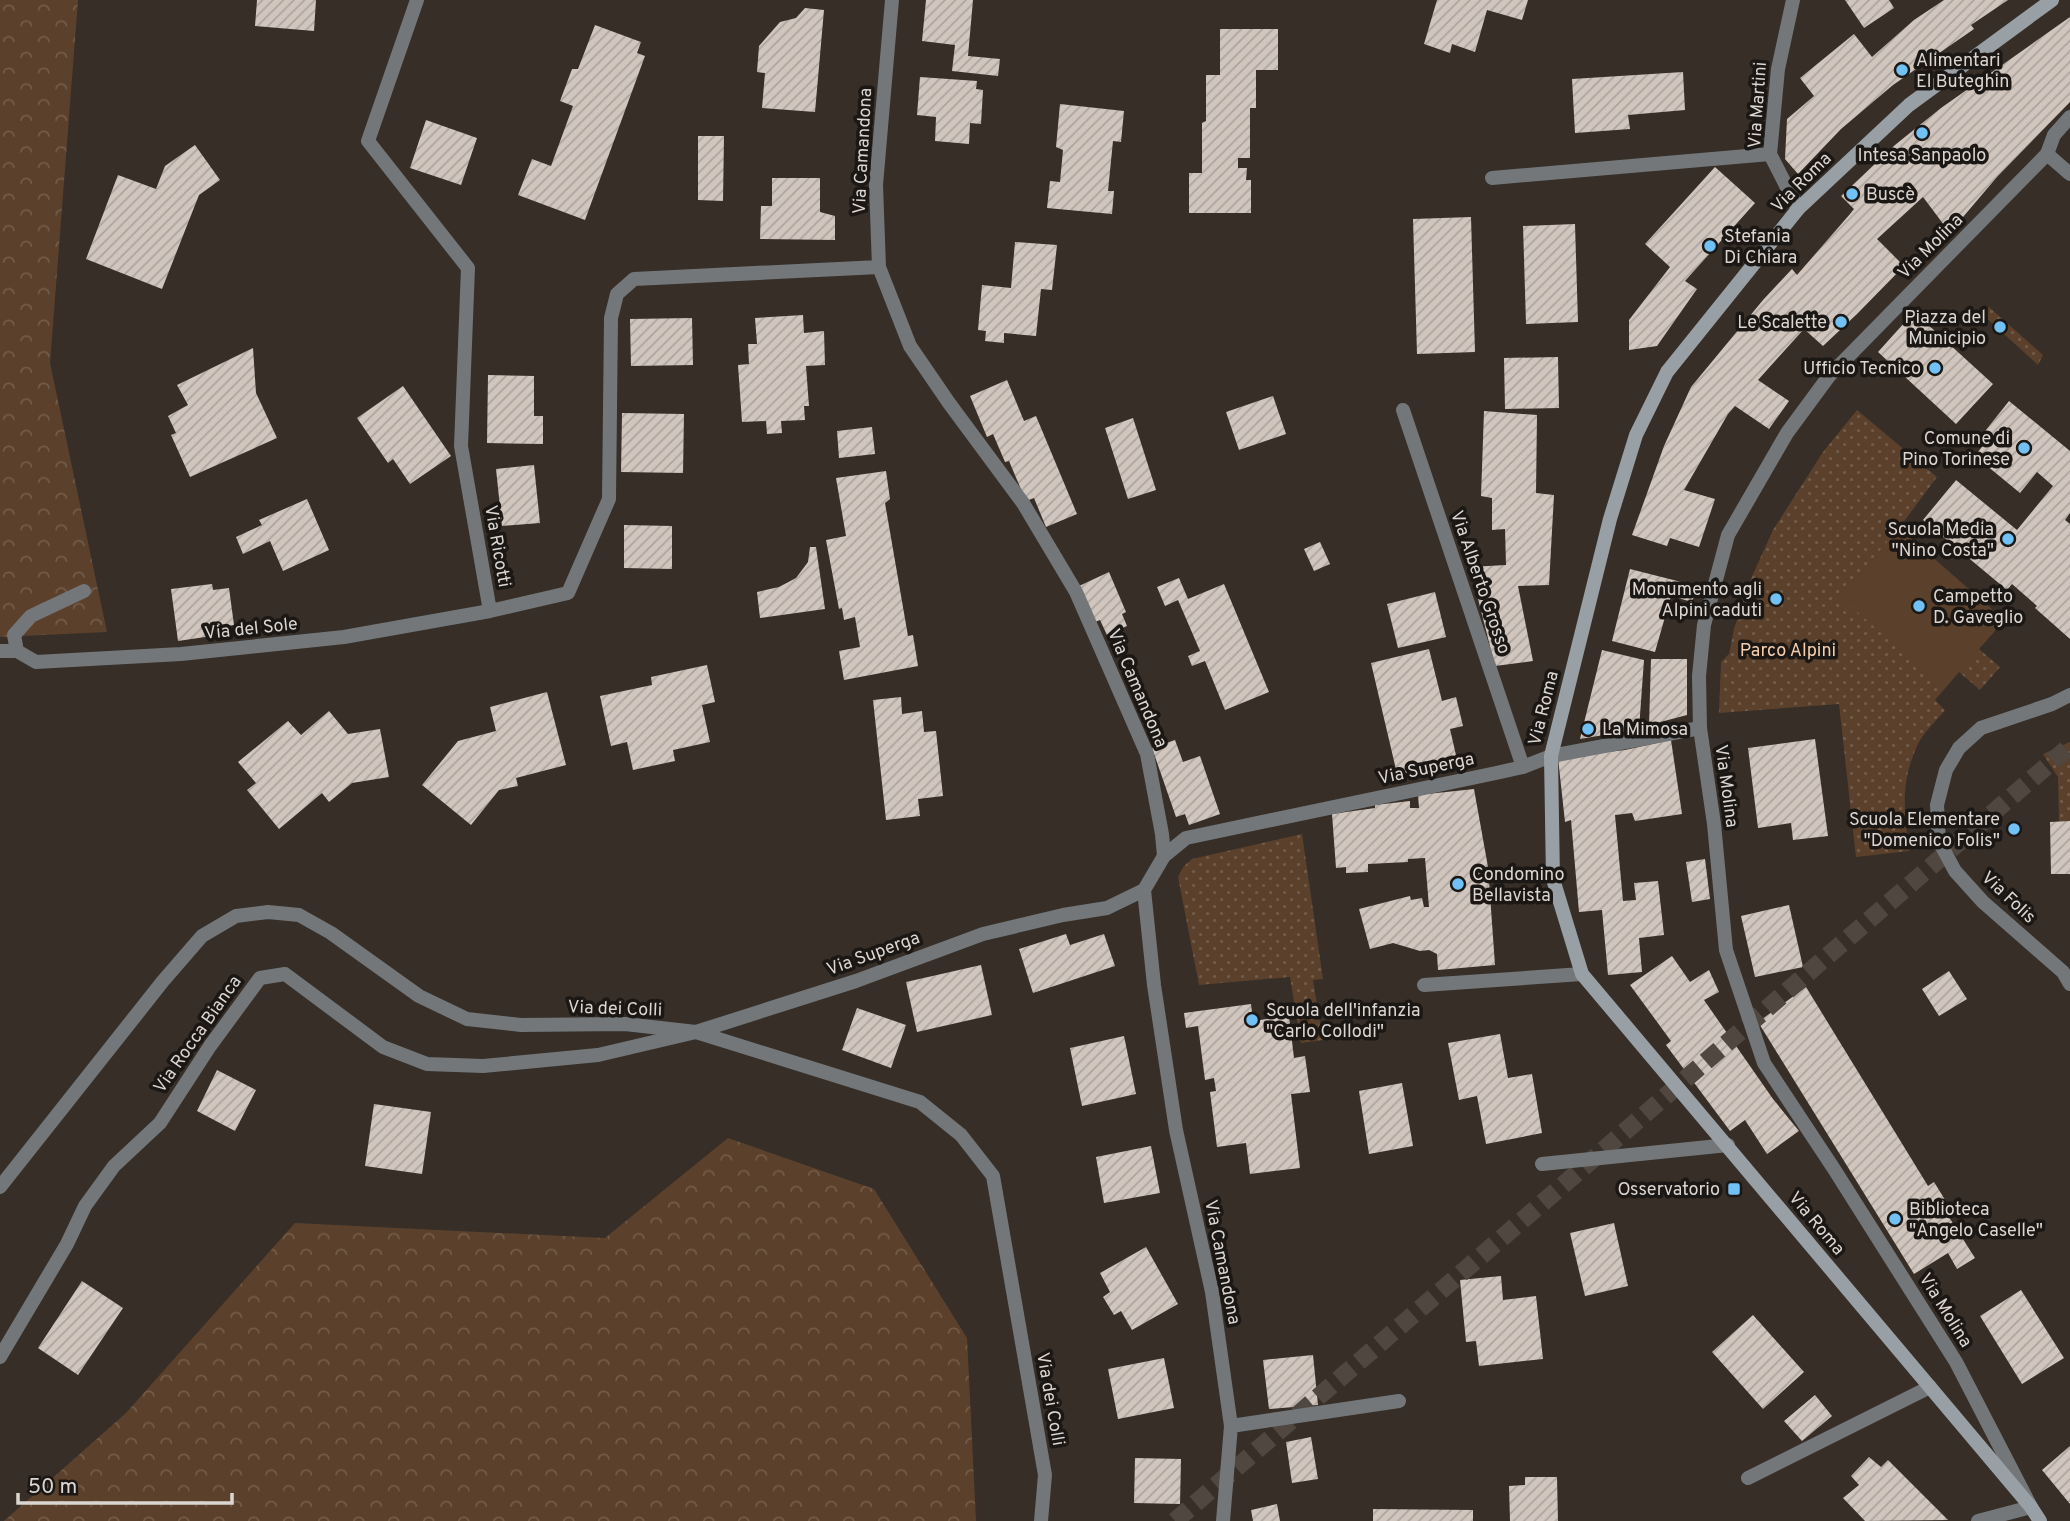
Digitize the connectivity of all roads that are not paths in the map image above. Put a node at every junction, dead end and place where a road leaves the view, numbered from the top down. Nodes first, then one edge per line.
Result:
1 (417, 0) edge
2 (892, 0) edge
3 (1793, 0) edge
4 (2052, 0) edge
5 (2070, 117) edge
6 (1770, 154) junction
7 (2048, 154) junction
8 (2070, 174) edge
9 (1492, 178) dead end
10 (1798, 209) junction
11 (879, 267) junction
12 (1403, 410) dead end
13 (83, 591) dead end
14 (490, 611) junction
15 (0, 651) edge
16 (17, 651) junction
17 (2070, 695) edge
18 (1700, 728) junction
19 (1551, 756) junction
20 (1523, 767) junction
21 (1164, 856) junction
22 (1144, 891) junction
23 (1582, 974) junction
24 (2070, 984) edge
25 (1423, 985) dead end
26 (696, 1032) junction
27 (1728, 1145) junction
28 (1542, 1164) dead end
29 (0, 1187) edge
30 (0, 1357) edge
31 (1930, 1387) junction
32 (1399, 1401) dead end
33 (1231, 1426) junction
34 (1748, 1478) dead end
35 (2031, 1507) junction
36 (1041, 1521) edge
37 (1223, 1521) edge
38 (1978, 1521) edge
39 (2040, 1521) edge

1 - 14 street, Via Ricotti
2 - 11 street, Via Camandona
3 - 6 street, Via Martini
4 - 10 main road, Via Roma
5 - 7 street, Via Molina
6 - 9 street
6 - 10 street, Via Martini
7 - 8 street
7 - 18 street, Via Molina
10 - 19 main road, Via Roma
11 - 14 street, Via Ricotti
11 - 21 street, Via Camandona
12 - 20 street, Via Alberto Grosso
13 - 16 street
14 - 16 street, Via del Sole
15 - 16 street, Via del Sole
17 - 24 street, Via Folis
18 - 19 street, Via Superga
18 - 35 street, Via Molina
19 - 20 street, Via Superga
19 - 23 main road, Via Roma
20 - 21 street, Via Superga
21 - 22 street
22 - 26 street, Via Superga
22 - 33 street, Via Camandona
23 - 25 street
23 - 27 main road, Via Roma
26 - 29 street, Via dei Colli
26 - 30 street, Via Rocca Bianca
26 - 36 street, Via dei Colli
27 - 28 street
27 - 31 main road, Via Roma
31 - 34 street
31 - 35 main road, Via Roma
32 - 33 street
33 - 37 street, Via Camandona
35 - 38 street
35 - 39 main road, Via Roma

